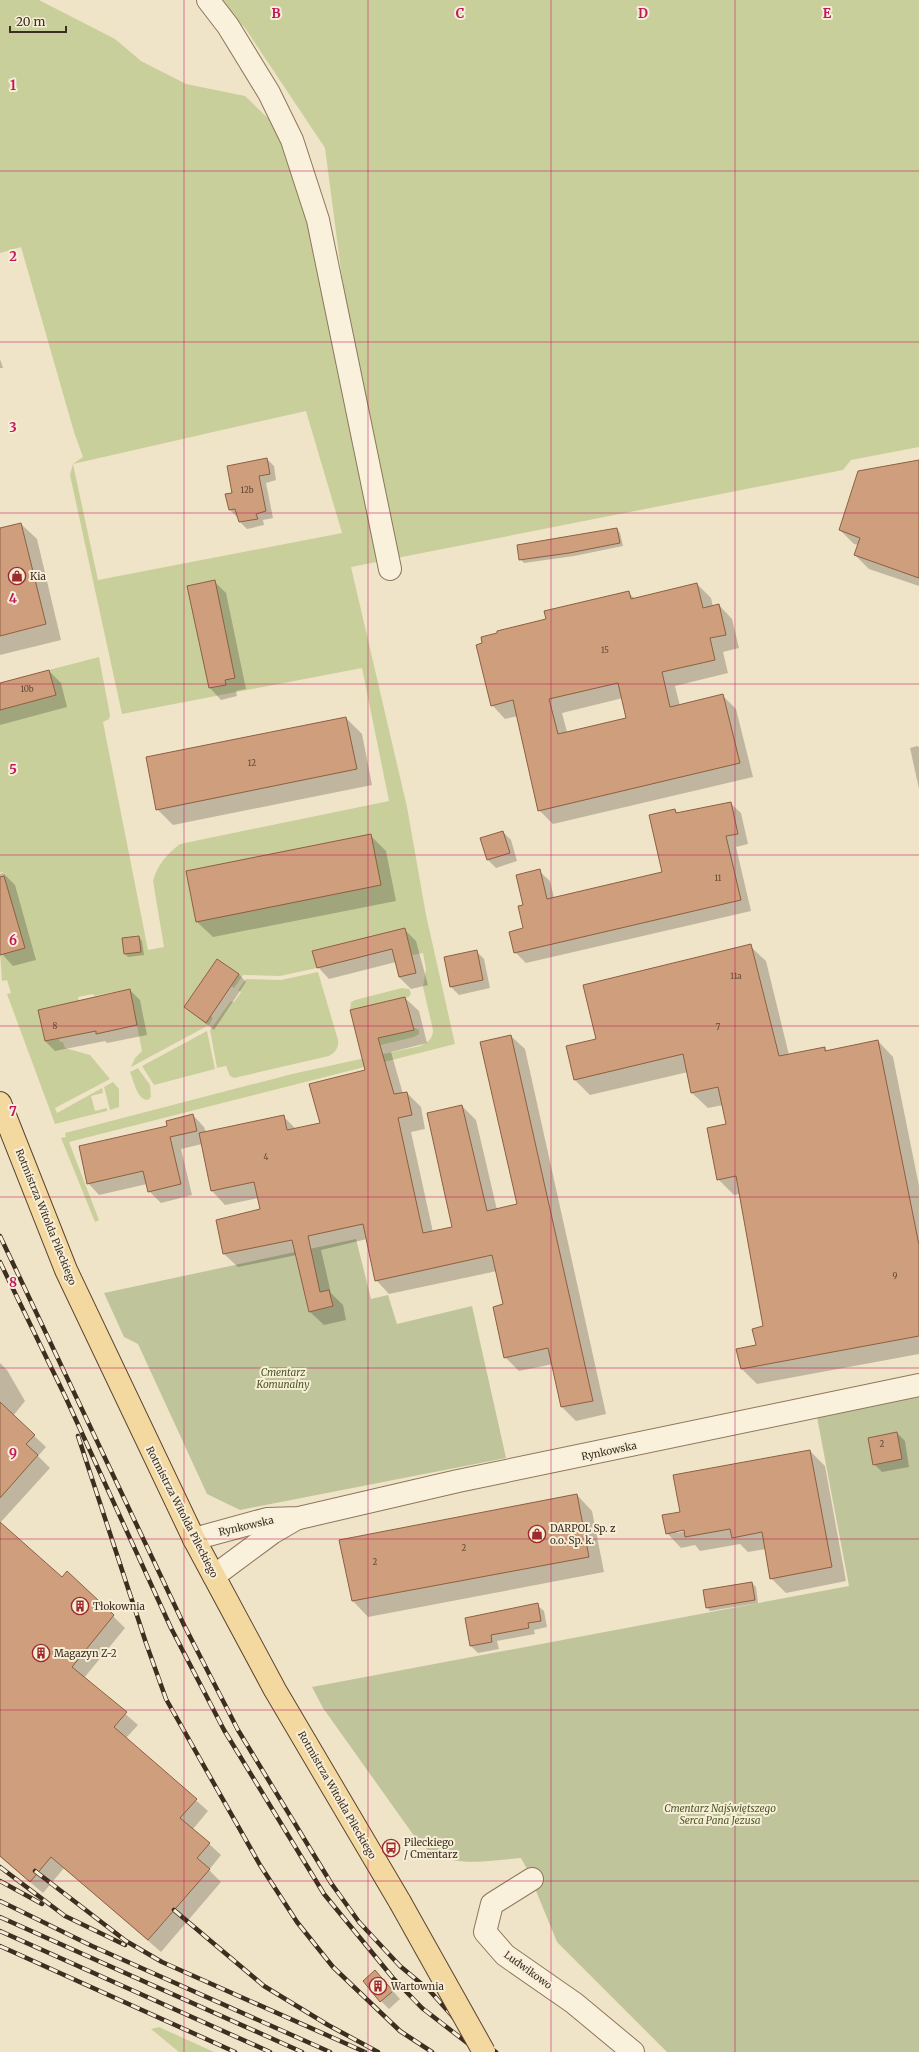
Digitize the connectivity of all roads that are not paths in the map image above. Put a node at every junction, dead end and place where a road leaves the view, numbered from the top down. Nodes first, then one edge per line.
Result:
1 (208, 0) edge
2 (390, 569) dead end
3 (0, 1103) edge
4 (919, 1385) edge
5 (299, 1518) junction
6 (194, 1539) junction
7 (214, 1576) junction
8 (532, 1880) dead end
9 (484, 2052) edge
10 (633, 2052) edge

1 - 2 street
3 - 6 main road, Rotmistrza Witolda Pileckiego
4 - 5 street, Rynkowska
5 - 6 street, Rynkowska
5 - 7 street, Rynkowska
6 - 7 main road, Rotmistrza Witolda Pileckiego
7 - 9 main road, Rotmistrza Witolda Pileckiego, bridge
8 - 10 street, Ludwikowo

